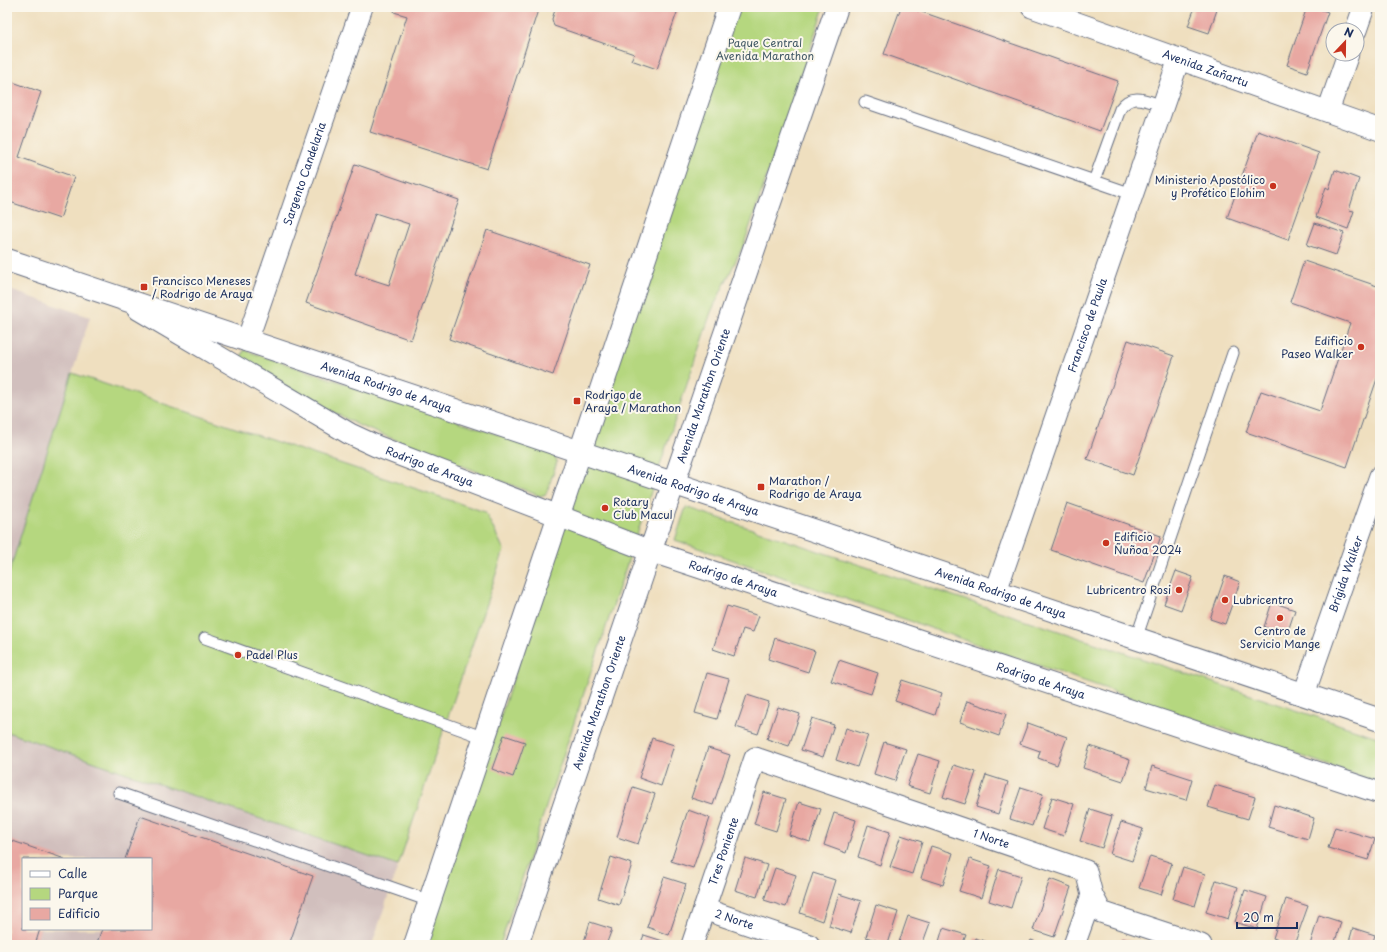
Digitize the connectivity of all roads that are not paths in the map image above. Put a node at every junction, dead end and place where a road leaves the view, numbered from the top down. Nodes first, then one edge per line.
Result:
1 (362, 7) edge
2 (729, 7) edge
3 (838, 7) edge
4 (1032, 7) edge
5 (1364, 7) edge
6 (1359, 22) edge
7 (1179, 59) junction
8 (1345, 62) edge
9 (865, 102) dead end
10 (1163, 106) junction
11 (1328, 111) junction
12 (1380, 130) edge
13 (1094, 181) junction
14 (1132, 194) junction
15 (7, 260) edge
16 (117, 297) junction
17 (247, 340) junction
18 (1233, 353) dead end
19 (581, 452) junction
20 (1380, 476) edge
21 (674, 483) junction
22 (559, 517) junction
23 (650, 551) junction
24 (996, 591) junction
25 (205, 638) dead end
26 (1136, 639) junction
27 (1304, 694) junction
28 (1380, 720) edge
29 (485, 738) junction
30 (755, 758) joint
31 (119, 793) dead end
32 (1380, 793) edge
33 (1092, 895) junction
34 (430, 900) junction
35 (704, 909) junction
36 (415, 945) edge
37 (517, 945) edge
38 (692, 945) edge
39 (809, 945) edge
40 (1074, 945) edge
41 (1201, 945) edge

1 - 17 street, Sargento Candelaria
2 - 19 main road
3 - 21 main road, Avenida Marathon Oriente
4 - 7 street, Avenida Zañartu
5 - 6 street
7 - 10 street, Francisco de Paula
7 - 11 street, Avenida Zañartu
8 - 11 street
9 - 13 lane
10 - 13 lane
10 - 14 street, Francisco de Paula
11 - 12 street, Avenida Zañartu
13 - 14 lane
14 - 24 street, Francisco de Paula
15 - 16 main road, Avenida Rodrigo de Araya
16 - 17 main road, Avenida Rodrigo de Araya
16 - 22 street, Rodrigo de Araya
17 - 19 main road, Avenida Rodrigo de Araya
18 - 26 lane
19 - 21 main road, Avenida Rodrigo de Araya
19 - 22 main road
20 - 27 street, Brígida Walker
21 - 23 main road, Avenida Marathon Oriente
21 - 24 main road, Avenida Rodrigo de Araya
22 - 23 street, Rodrigo de Araya
22 - 29 main road
23 - 32 street, Rodrigo de Araya
23 - 37 main road, Avenida Marathon Oriente
24 - 26 main road, Avenida Rodrigo de Araya
25 - 29 lane
26 - 27 main road, Avenida Rodrigo de Araya
27 - 28 main road, Avenida Rodrigo de Araya
29 - 34 main road
30 - 33 street, 1 Norte
30 - 35 street, Tres Poniente
31 - 34 lane
33 - 40 street
33 - 41 street, 1 Norte
34 - 36 main road
35 - 38 street, Tres Poniente
35 - 39 street, 2 Norte

